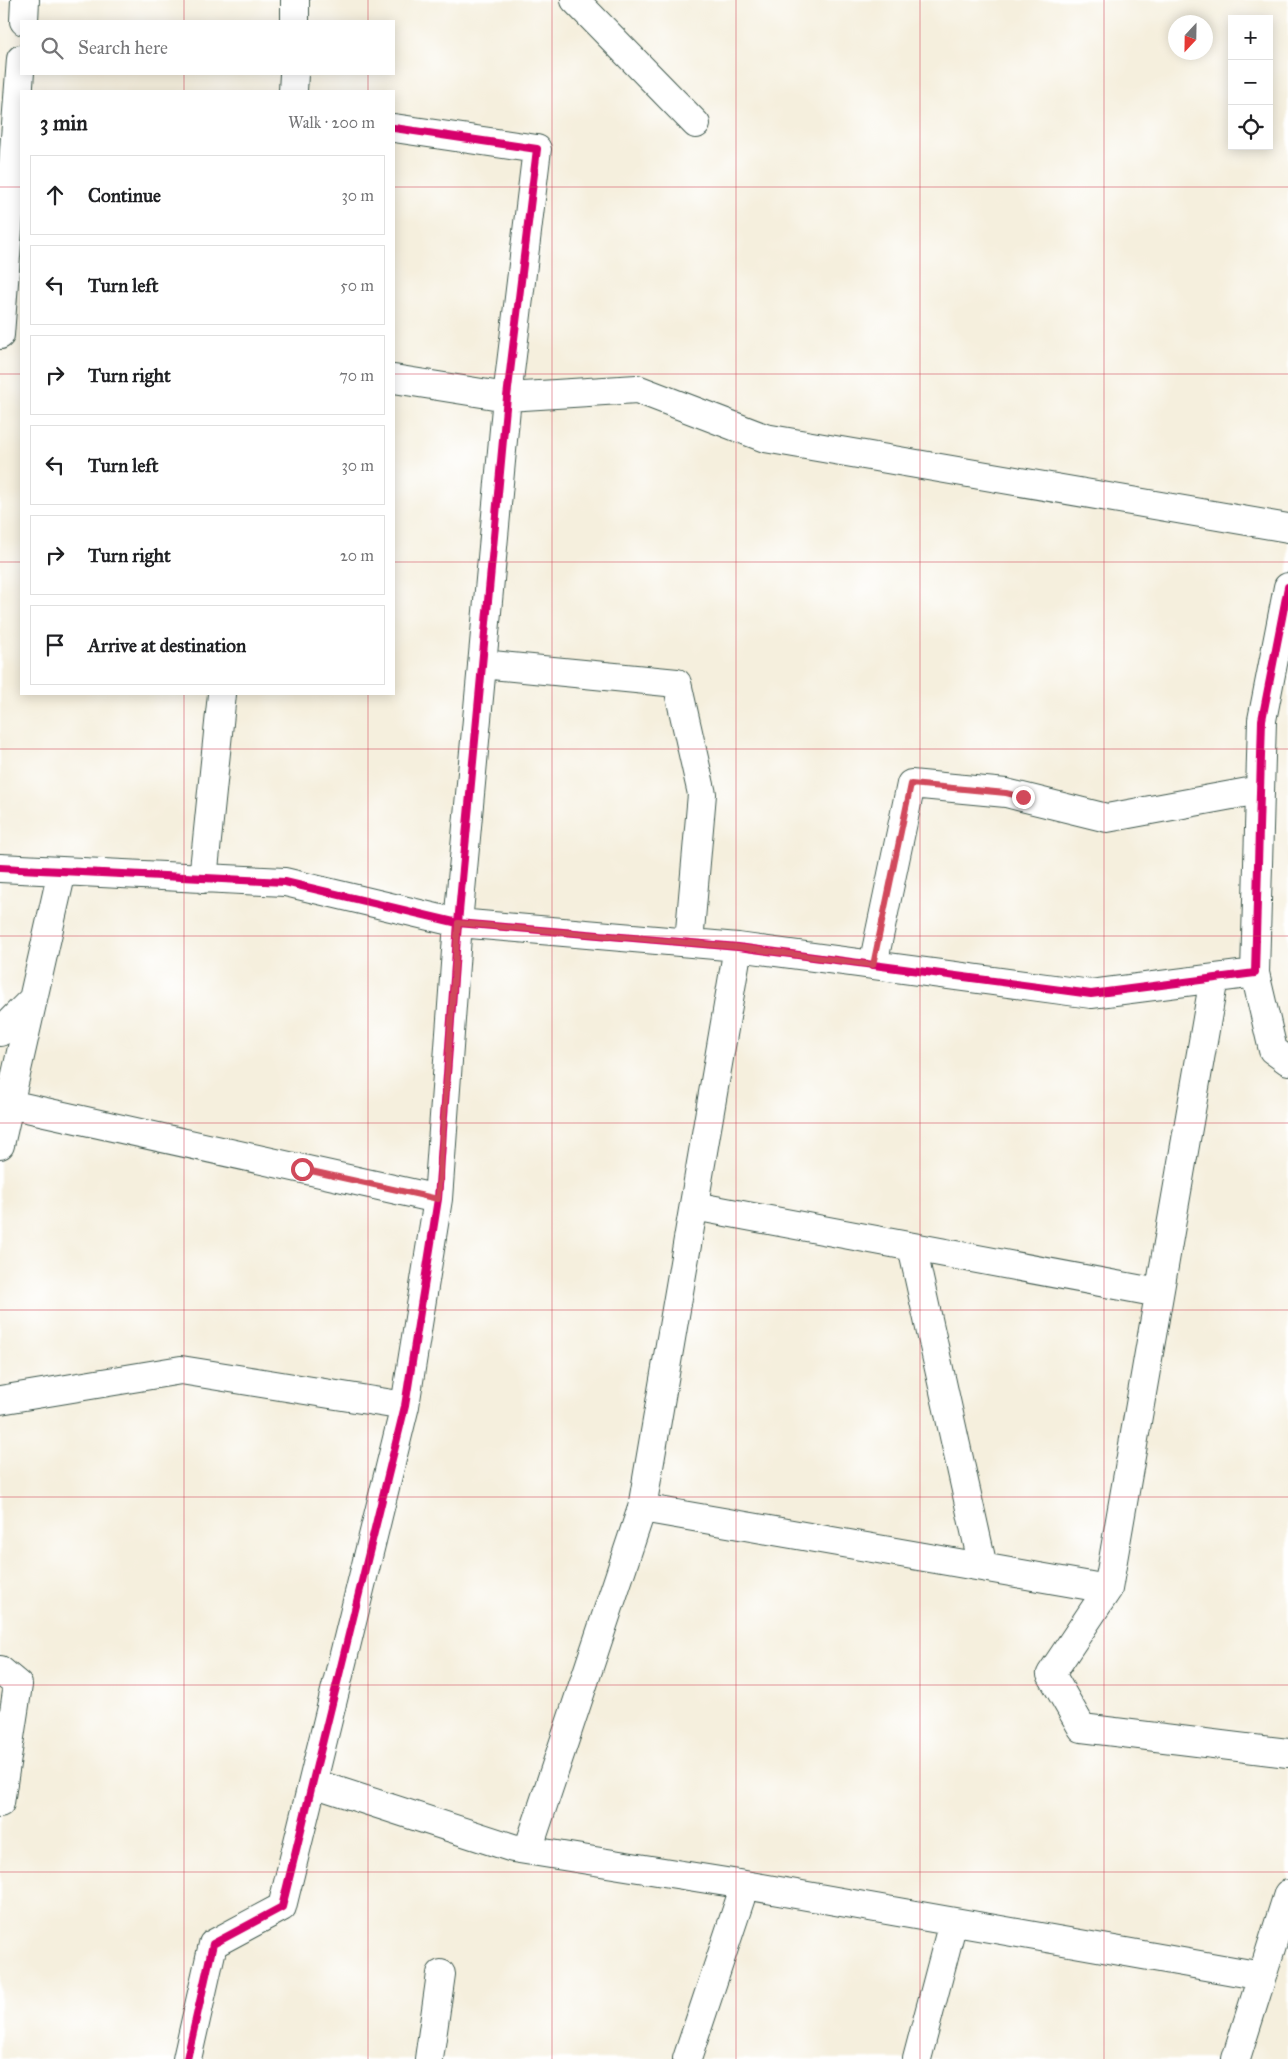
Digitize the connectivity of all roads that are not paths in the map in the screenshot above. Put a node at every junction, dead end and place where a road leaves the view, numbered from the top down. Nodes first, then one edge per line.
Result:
1 (25, 0) edge
2 (296, 0) edge
3 (575, 0) edge
4 (24, 20) edge
5 (295, 20) edge
6 (20, 75) edge
7 (294, 75) edge
8 (293, 90) edge
9 (696, 124) dead end
10 (395, 128) edge
11 (11, 222) edge
12 (0, 334) edge
13 (395, 379) edge
14 (507, 397) junction
15 (1288, 528) edge
16 (1288, 587) edge
17 (482, 664) junction
18 (222, 695) edge
19 (1259, 790) junction
20 (0, 868) edge
21 (62, 871) junction
22 (203, 879) junction
23 (458, 923) junction
24 (688, 942) junction
25 (738, 947) junction
26 (873, 965) junction
27 (1255, 972) junction
28 (1214, 978) junction
29 (33, 999) junction
30 (0, 1032) edge
31 (1288, 1060) edge
32 (9, 1104) junction
33 (0, 1145) edge
34 (438, 1199) junction
35 (694, 1206) junction
36 (912, 1247) junction
37 (1160, 1293) junction
38 (0, 1400) edge
39 (405, 1406) junction
40 (642, 1508) junction
41 (983, 1567) junction
42 (1108, 1589) junction
43 (0, 1670) edge
44 (1288, 1753) edge
45 (313, 1783) junction
46 (0, 1803) edge
47 (528, 1850) junction
48 (745, 1885) junction
49 (1288, 1894) edge
50 (953, 1922) junction
51 (441, 1974) dead end
52 (1262, 1976) junction
53 (187, 2059) edge
54 (430, 2059) edge
55 (686, 2059) edge
56 (917, 2059) edge
57 (1236, 2059) edge

1 - 4 street
2 - 5 street
3 - 9 street
6 - 11 street
7 - 8 street
10 - 14 street
11 - 12 street
13 - 14 street
14 - 15 street
14 - 17 street
16 - 19 street
17 - 23 street
17 - 24 street
18 - 22 street
19 - 26 street
19 - 27 street
20 - 21 street
21 - 22 street
21 - 29 street
22 - 23 street
23 - 24 street
23 - 34 street
24 - 25 street
25 - 26 street
25 - 35 street
26 - 28 street
27 - 28 street
27 - 31 street
28 - 37 street
29 - 30 street
29 - 32 street
32 - 33 street
32 - 34 street
34 - 39 street
35 - 36 street
35 - 40 street
36 - 37 street
36 - 41 street
37 - 42 street
38 - 39 street
39 - 45 street
40 - 41 street
40 - 47 street
41 - 42 street
42 - 44 street
43 - 46 street
45 - 47 street
45 - 53 street
47 - 48 street
48 - 50 street
48 - 55 street
49 - 52 street
50 - 52 street
50 - 56 street
51 - 54 street
52 - 57 street

